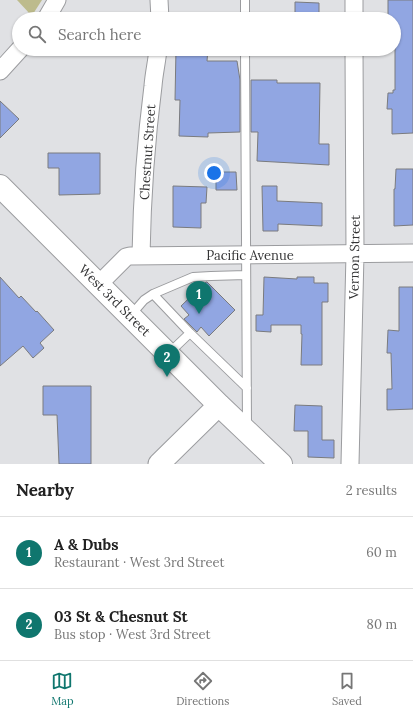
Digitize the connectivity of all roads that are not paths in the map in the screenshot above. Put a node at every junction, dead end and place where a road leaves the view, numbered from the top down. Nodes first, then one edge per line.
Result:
1 (57, 0) edge
2 (159, 0) edge
3 (245, 0) edge
4 (354, 0) edge
5 (50, 12) edge
6 (160, 12) edge
7 (245, 12) edge
8 (354, 12) edge
9 (14, 56) edge
10 (157, 56) edge
11 (245, 56) edge
12 (354, 56) edge
13 (0, 71) edge
14 (0, 186) edge
15 (355, 254) junction
16 (413, 254) edge
17 (141, 255) junction
18 (246, 255) junction
19 (246, 275) junction
20 (99, 284) junction
21 (153, 294) junction
22 (131, 316) junction
23 (190, 333) junction
24 (168, 353) junction
25 (247, 388) junction
26 (219, 405) junction
27 (248, 431) junction
28 (159, 464) edge
29 (282, 464) edge
30 (350, 464) edge

1 - 5 street
2 - 6 street
3 - 7 lane
4 - 8 street
9 - 13 street
10 - 17 street, Chestnut Street
11 - 18 lane
12 - 15 street, Vernon Street
14 - 20 main road, West 3rd Street
15 - 16 street, Pacific Avenue
15 - 18 street, Pacific Avenue
15 - 30 street, Vernon Street
17 - 18 street, Pacific Avenue
17 - 20 street, Pacific Avenue
18 - 19 lane
19 - 21 lane
19 - 25 lane
20 - 22 main road, West 3rd Street
21 - 22 lane
21 - 23 lane
22 - 24 main road, West 3rd Street
23 - 24 lane
23 - 25 lane
24 - 26 main road, West 3rd Street
25 - 27 lane
26 - 27 main road, West 3rd Street
26 - 28 street
27 - 29 main road, West 3rd Street

